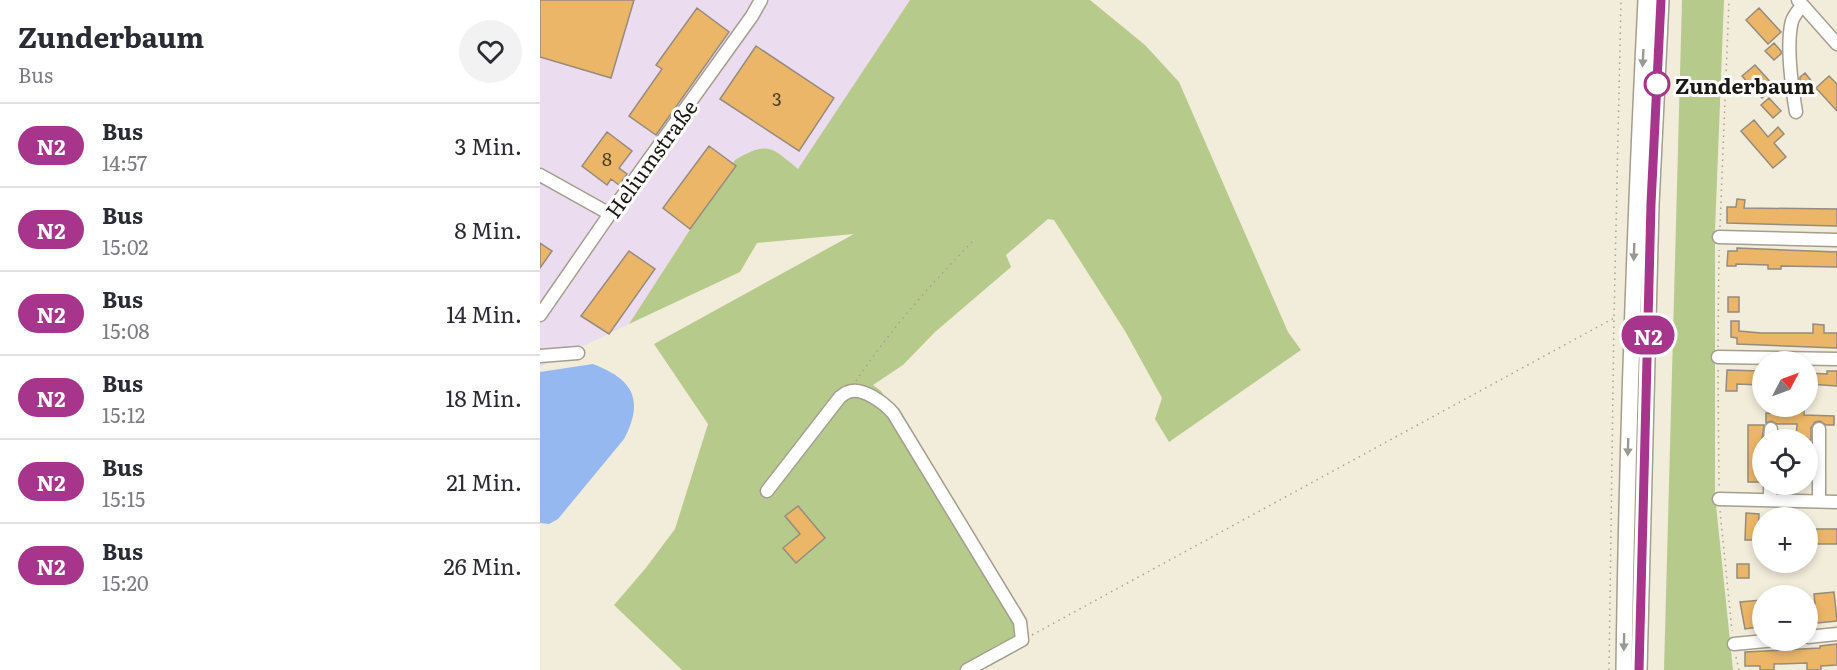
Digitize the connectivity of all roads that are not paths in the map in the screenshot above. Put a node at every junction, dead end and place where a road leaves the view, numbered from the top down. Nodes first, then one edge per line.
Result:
1 (761, 0) edge
2 (1646, 0) edge
3 (1661, 0) edge
4 (1800, 2) edge
5 (1837, 44) edge
6 (1796, 112) dead end
7 (540, 175) edge
8 (610, 214) junction
9 (1719, 237) road end
10 (1837, 240) edge
11 (540, 315) edge
12 (578, 353) dead end
13 (540, 356) edge
14 (1718, 357) road end
15 (1837, 359) edge
16 (1819, 429) dead end
17 (766, 491) dead end
18 (1770, 495) edge
19 (1719, 499) road end
20 (1770, 500) junction
21 (1819, 501) junction
22 (1837, 502) edge
23 (1837, 634) edge
24 (1818, 636) edge
25 (1752, 642) edge
26 (1734, 644) road end
27 (967, 670) edge
28 (1624, 670) edge
29 (1639, 670) edge

1 - 8 street, Heliumstraße
2 -> 28 main road
3 - 29 main road
4 - 5 street
4 - 6 street
7 - 8 street
8 - 11 street, Heliumstraße
9 - 10 street
12 - 13 street
14 - 15 street
16 - 21 street
17 - 27 street
18 - 20 street
19 - 20 street
20 - 21 street
21 - 22 street
23 - 24 street
25 - 26 street

